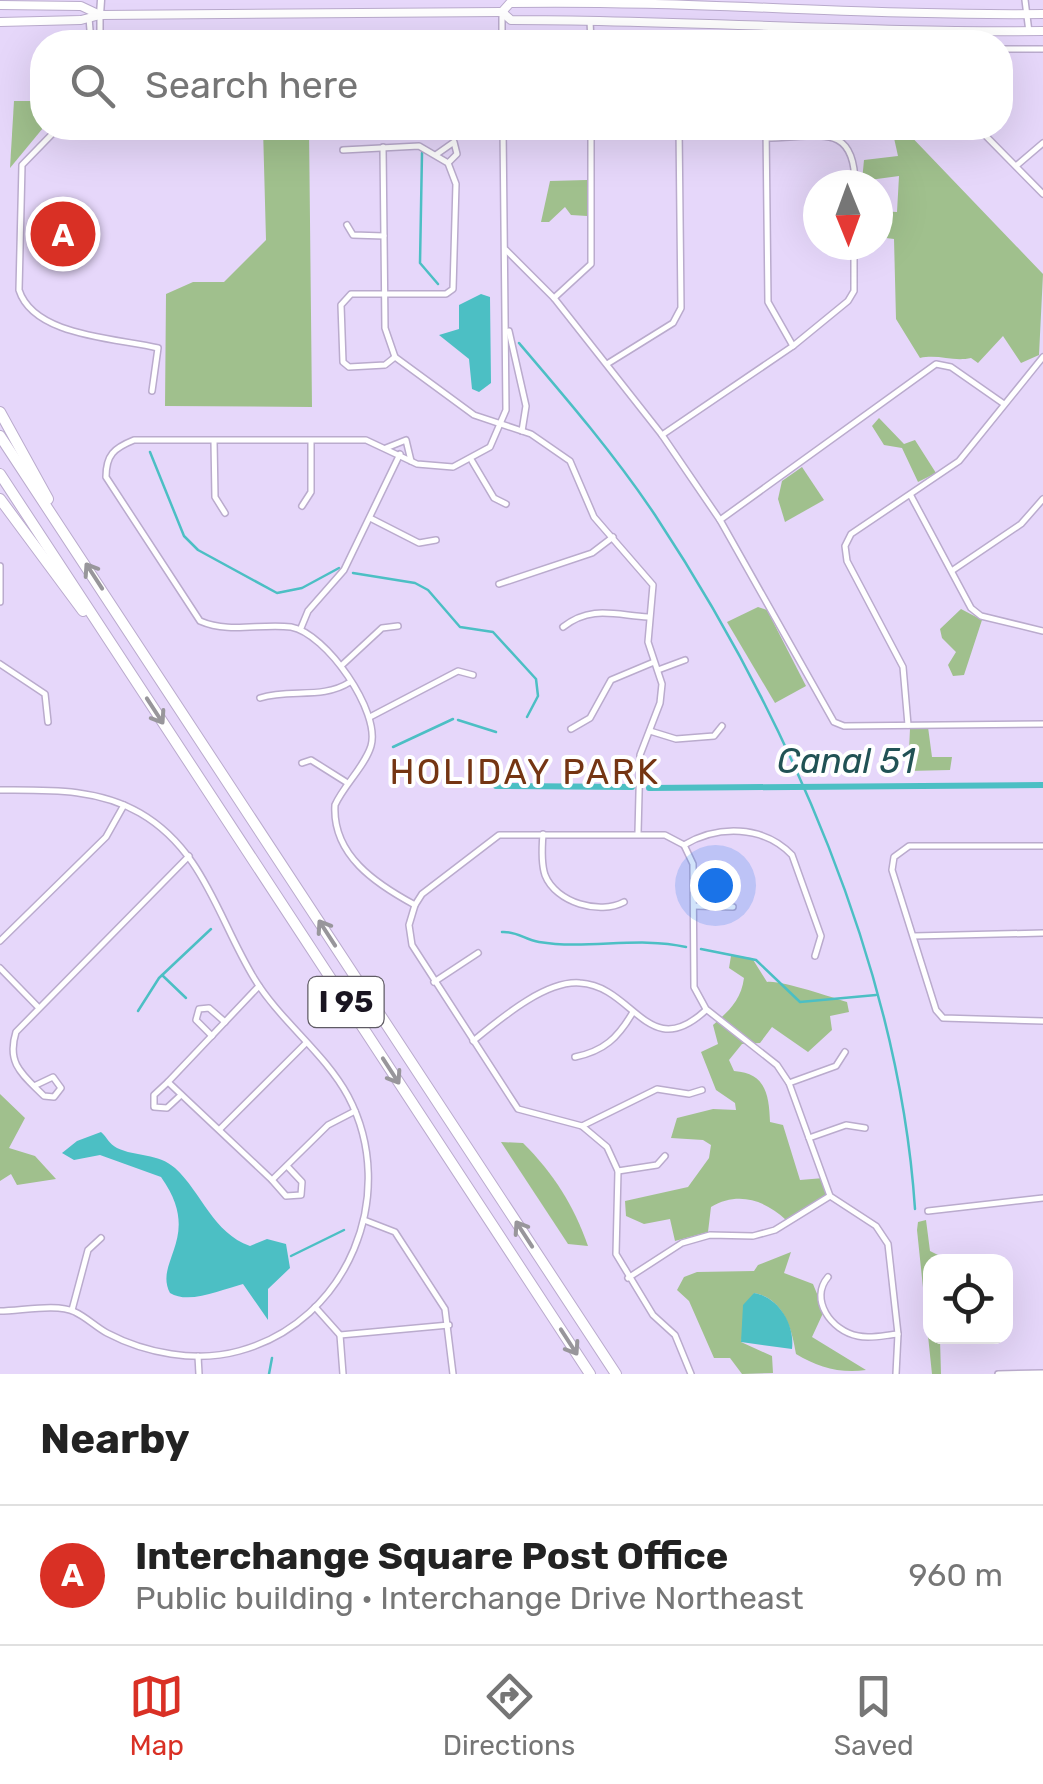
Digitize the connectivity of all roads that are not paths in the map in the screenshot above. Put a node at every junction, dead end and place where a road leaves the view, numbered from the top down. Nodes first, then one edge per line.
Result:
1 (101, 0) edge
2 (590, 1) edge
3 (1029, 1) edge
4 (656, 4) junction
5 (0, 5) edge
6 (89, 9) edge
7 (502, 12) junction
8 (1028, 14) junction
9 (1043, 14) edge
10 (100, 15) junction
11 (590, 20) junction
12 (630, 20) junction
13 (0, 22) edge
14 (100, 30) edge
15 (502, 30) edge
16 (590, 30) edge
17 (832, 30) edge
18 (1013, 32) edge
19 (1029, 32) junction
20 (1043, 32) edge
21 (1043, 48) edge
22 (1013, 49) edge
23 (47, 140) edge
24 (504, 140) edge
25 (591, 140) edge
26 (678, 140) edge
27 (766, 140) edge
28 (839, 140) edge
29 (990, 140) edge
30 (1043, 143) edge
31 (384, 147) junction
32 (343, 150) dead end
33 (438, 154) junction
34 (448, 163) junction
35 (1016, 166) junction
36 (854, 170) edge
37 (1043, 194) edge
38 (347, 225) dead end
39 (384, 236) junction
40 (505, 249) junction
41 (854, 260) edge
42 (385, 294) junction
43 (554, 298) junction
44 (508, 323) junction
45 (794, 346) junction
46 (395, 357) junction
47 (1043, 357) edge
48 (608, 364) junction
49 (152, 391) dead end
50 (1004, 405) junction
51 (0, 412) edge
52 (501, 425) junction
53 (522, 431) junction
54 (662, 435) junction
55 (0, 436) edge
56 (311, 440) junction
57 (214, 441) junction
58 (386, 448) junction
59 (400, 454) junction
60 (411, 461) junction
61 (472, 461) junction
62 (0, 474) edge
63 (910, 496) junction
64 (0, 499) edge
65 (1043, 499) edge
66 (506, 504) dead end
67 (302, 506) dead end
68 (225, 513) dead end
69 (370, 518) junction
70 (720, 520) junction
71 (59, 523) junction
72 (613, 537) junction
73 (436, 540) dead end
74 (0, 566) edge
75 (952, 570) junction
76 (499, 584) dead end
77 (0, 602) edge
78 (648, 617) junction
79 (398, 626) dead end
80 (563, 628) dead end
81 (102, 630) junction
82 (301, 630) junction
83 (1043, 632) edge
84 (686, 660) dead end
85 (654, 662) junction
86 (0, 664) edge
87 (341, 666) junction
88 (658, 670) junction
89 (474, 675) dead end
90 (350, 682) junction
91 (260, 698) dead end
92 (370, 718) junction
93 (48, 722) dead end
94 (908, 724) junction
95 (1043, 724) edge
96 (722, 726) dead end
97 (572, 729) dead end
98 (650, 731) junction
99 (302, 763) dead end
100 (346, 782) junction
101 (0, 790) edge
102 (124, 805) junction
103 (638, 833) junction
104 (543, 834) junction
105 (684, 846) junction
106 (1043, 846) edge
107 (189, 856) junction
108 (624, 902) dead end
109 (415, 905) junction
110 (694, 906) junction
111 (734, 907) dead end
112 (1043, 933) edge
113 (914, 936) junction
114 (0, 941) edge
115 (478, 954) dead end
116 (816, 956) dead end
117 (0, 968) edge
118 (434, 982) junction
119 (259, 986) junction
120 (38, 1006) junction
121 (706, 1010) junction
122 (633, 1012) junction
123 (1043, 1021) edge
124 (225, 1022) junction
125 (212, 1036) junction
126 (472, 1041) junction
127 (306, 1044) junction
128 (845, 1052) dead end
129 (575, 1057) dead end
130 (168, 1082) junction
131 (789, 1083) junction
132 (34, 1086) junction
133 (702, 1090) dead end
134 (182, 1094) junction
135 (354, 1111) junction
136 (582, 1126) junction
137 (865, 1128) dead end
138 (220, 1129) junction
139 (809, 1138) junction
140 (665, 1156) dead end
141 (286, 1166) junction
142 (618, 1171) junction
143 (272, 1180) junction
144 (830, 1196) junction
145 (1043, 1198) edge
146 (928, 1211) dead end
147 (364, 1220) junction
148 (101, 1238) dead end
149 (828, 1276) dead end
150 (628, 1278) junction
151 (315, 1306) junction
152 (72, 1310) junction
153 (0, 1311) edge
154 (449, 1325) junction
155 (340, 1334) junction
156 (898, 1334) junction
157 (198, 1356) junction
158 (1043, 1373) edge
159 (199, 1374) edge
160 (344, 1374) edge
161 (453, 1374) edge
162 (590, 1374) edge
163 (616, 1374) edge
164 (691, 1374) edge
165 (896, 1374) edge
166 (998, 1374) edge

1 - 10 street
2 - 4 main road
2 - 7 main road
3 - 8 street
4 - 8 main road
4 - 12 main road
5 - 6 main road
6 - 10 main road
6 - 13 main road
7 - 10 main road
7 - 11 main road
7 - 15 street
8 - 9 main road
8 - 19 street
10 - 14 street
11 - 12 main road
11 - 16 street
12 - 17 main road
18 - 19 main road
19 - 20 main road
21 - 22 street
23 - 49 street
24 - 40 street
25 - 43 street
26 - 48 street
27 - 45 street
28 - 36 street
29 - 35 street
30 - 35 street
31 - 32 street
31 - 33 street
31 - 39 street
33 - 34 street
33 - 34 street
34 - 42 street
35 - 37 street
38 - 39 street
39 - 42 street
40 - 43 street
40 - 44 street
41 - 45 street
42 - 46 street
42 - 46 street
43 - 48 street
44 - 52 street
44 - 53 street
45 - 54 street
46 - 52 street
47 - 50 street
48 - 54 street
50 - 63 street
50 - 70 street
51 - 71 highway
52 - 53 street
52 - 61 street
53 - 72 street
54 - 70 street
55 - 71 highway, I 95
56 - 57 street
56 - 58 street
56 - 67 street
57 - 68 street
57 - 82 street
58 - 59 street
58 - 60 street
59 - 60 street
59 - 69 street
60 - 61 street
61 - 66 street
62 - 81 highway, I 95
63 - 75 street
63 - 94 street
64 - 81 highway
65 - 75 street
69 - 73 street
69 - 82 street
70 - 94 street
163 -> 71 highway, I 95
72 - 76 street
72 - 78 street
74 - 77 street
75 - 83 street
78 - 80 street
78 - 85 street
79 - 87 street
81 -> 162 highway, I 95
82 - 87 street
84 - 88 street
85 - 88 street
85 - 97 street
86 - 93 street
87 - 90 street
88 - 98 street
89 - 92 street
90 - 91 street
90 - 92 street
92 - 100 street
94 - 95 street
96 - 98 street
98 - 103 street
99 - 100 street
100 - 109 street
101 - 102 street
102 - 107 street
102 - 114 street
103 - 104 street
103 - 105 street
104 - 108 street
104 - 109 street
105 - 110 street
105 - 116 street
106 - 113 street
107 - 119 street
107 - 120 street
109 - 118 street
110 - 111 street
110 - 121 street
112 - 113 street
113 - 123 street
115 - 118 street
117 - 120 street
118 - 126 street
119 - 124 street
119 - 127 street
120 - 132 street
121 - 122 street
121 - 131 street
122 - 126 street
122 - 129 street
124 - 125 street
124 - 125 street
125 - 130 street
126 - 136 street
127 - 135 street
127 - 138 street
128 - 131 street
130 - 134 street
130 - 134 street
131 - 139 street
132 - 132 street
133 - 136 street
134 - 138 street
135 - 141 street
135 - 147 street
136 - 142 street
137 - 139 street
138 - 143 street
139 - 144 street
140 - 142 street
141 - 143 street
141 - 143 street
142 - 150 street
144 - 150 street
144 - 156 street
145 - 146 street
147 - 151 street
147 - 154 street
148 - 152 street
149 - 156 street
150 - 164 street
151 - 155 street
151 - 157 street
152 - 153 street
152 - 157 street
154 - 155 street
154 - 161 street
155 - 160 street
156 - 165 street
157 - 159 street
158 - 166 street

